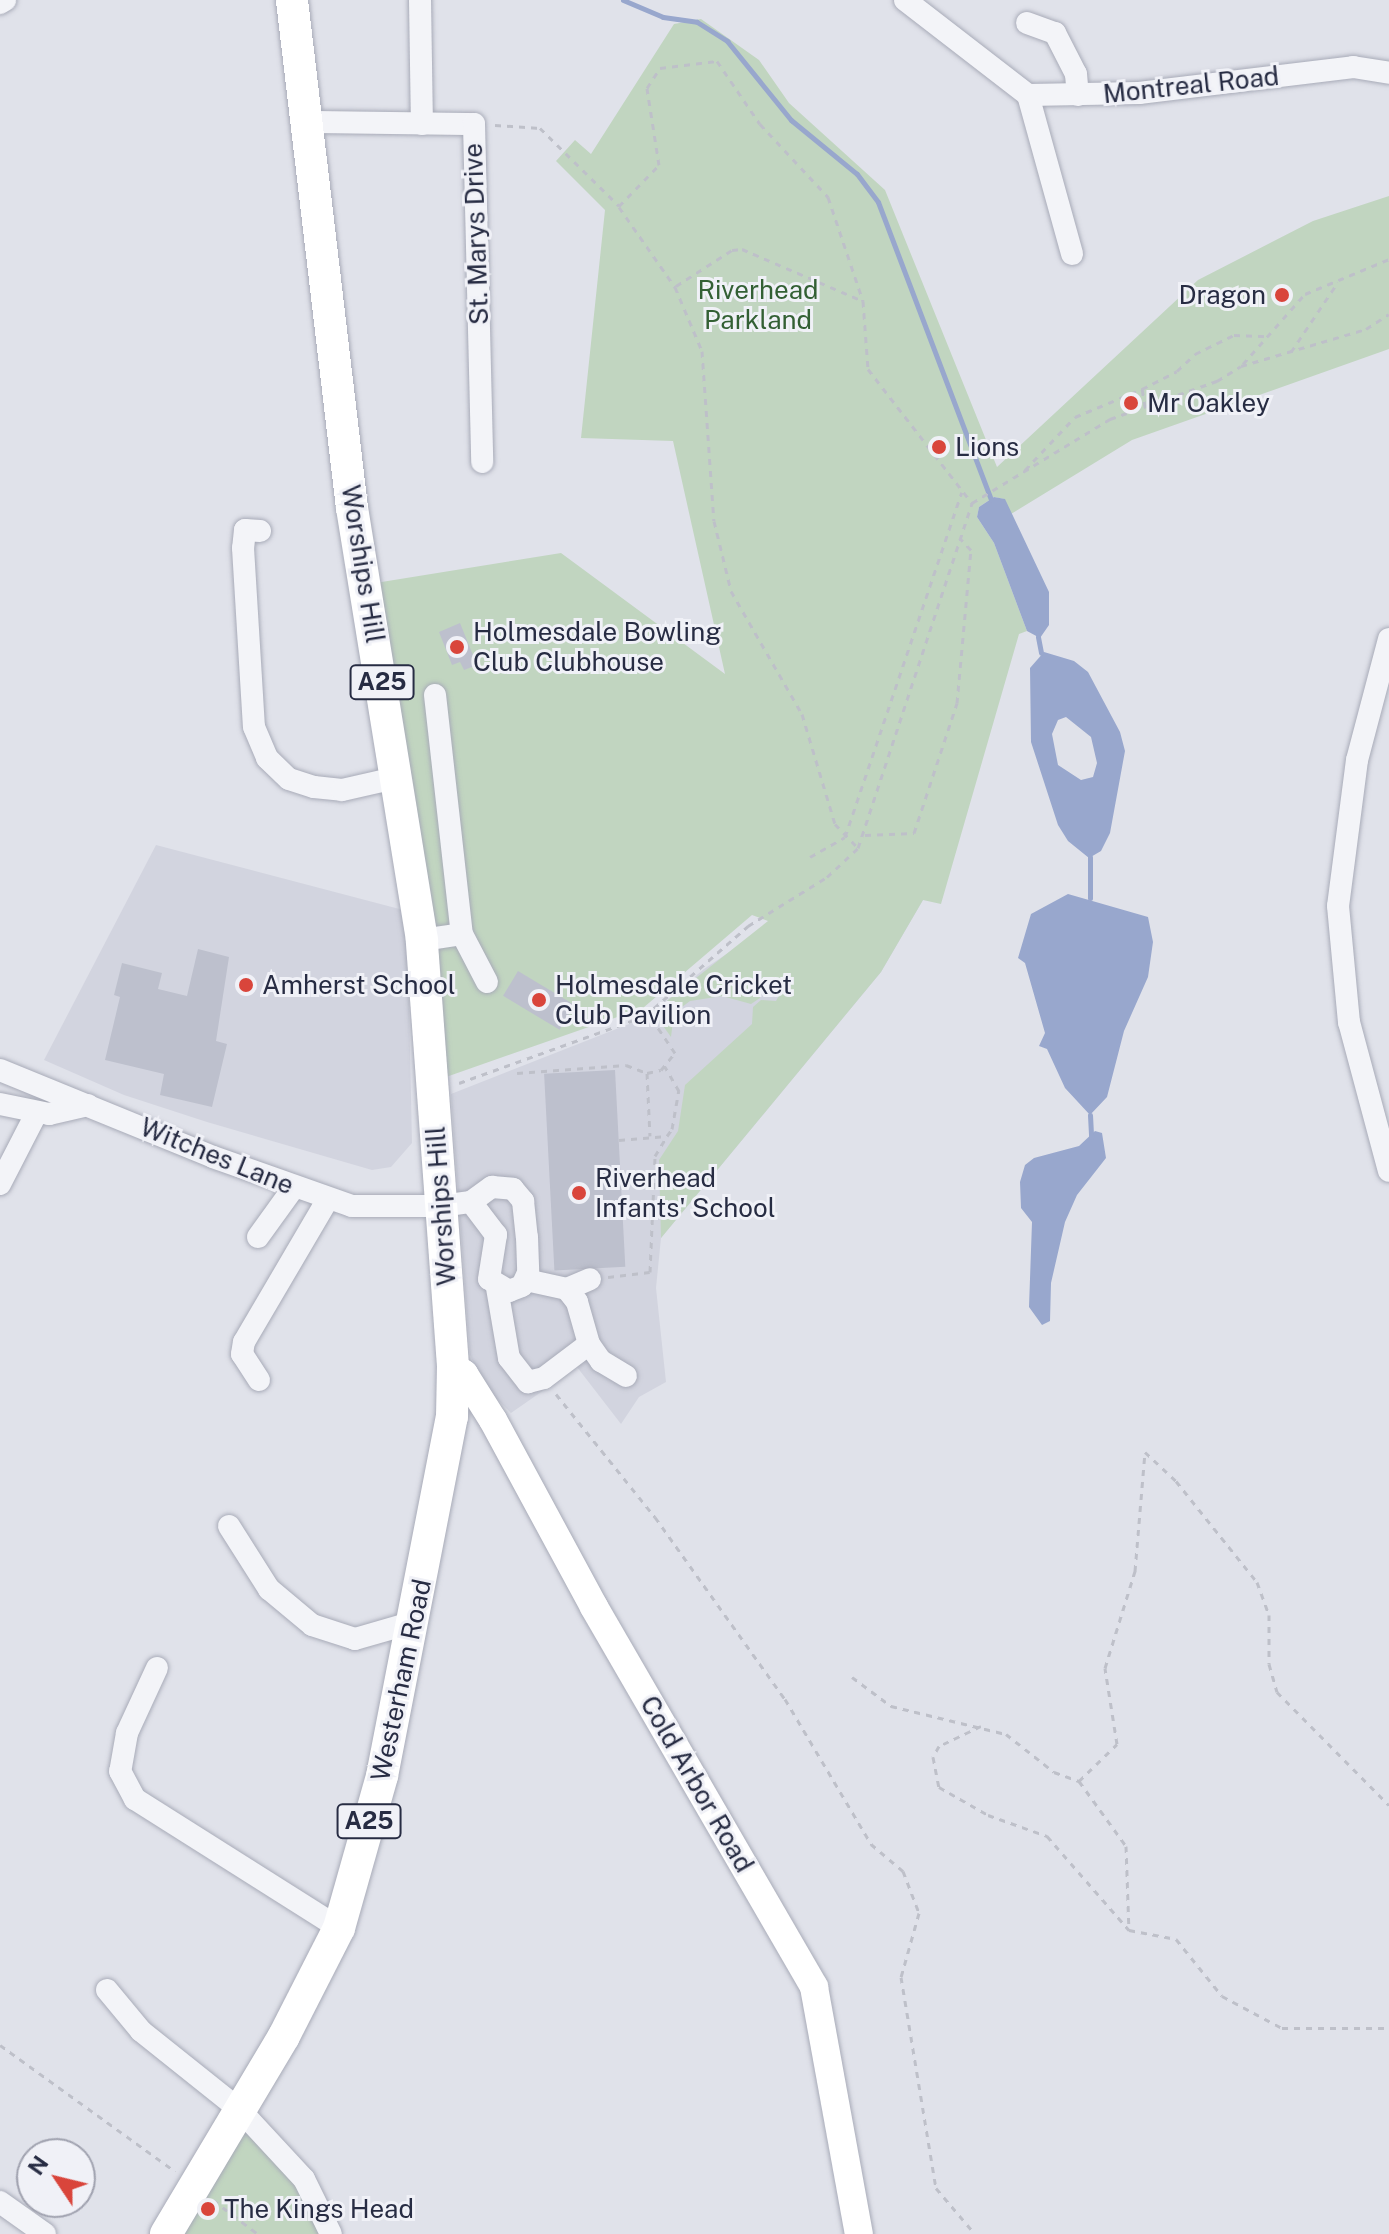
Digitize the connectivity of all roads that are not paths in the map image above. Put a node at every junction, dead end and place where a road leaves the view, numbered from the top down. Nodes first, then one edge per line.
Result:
1 (5, 0) edge
2 (292, 0) edge
3 (420, 0) edge
4 (905, 0) edge
5 (0, 3) edge
6 (1027, 23) dead end
7 (1389, 73) edge
8 (1028, 95) junction
9 (1078, 95) junction
10 (308, 122) junction
11 (422, 124) junction
12 (1072, 254) dead end
13 (482, 462) dead end
14 (245, 533) dead end
15 (1389, 639) edge
16 (435, 695) dead end
17 (399, 777) junction
18 (462, 934) junction
19 (422, 940) junction
20 (487, 982) dead end
21 (0, 1070) edge
22 (0, 1104) edge
23 (88, 1105) junction
24 (37, 1112) junction
25 (1389, 1171) edge
26 (0, 1184) edge
27 (294, 1187) junction
28 (328, 1199) junction
29 (456, 1204) junction
30 (258, 1237) dead end
31 (590, 1279) road end
32 (526, 1280) junction
33 (497, 1288) junction
34 (567, 1289) junction
35 (589, 1344) junction
36 (453, 1366) junction
37 (626, 1376) dead end
38 (259, 1380) dead end
39 (229, 1526) dead end
40 (414, 1622) junction
41 (157, 1668) dead end
42 (339, 1928) junction
43 (107, 1990) dead end
44 (240, 2110) junction
45 (0, 2202) edge
46 (45, 2234) edge
47 (166, 2234) edge
48 (331, 2234) edge
49 (859, 2234) edge

1 - 5 street
2 - 10 highway, Worships Hill / A25
3 - 11 street
4 - 8 street
6 - 9 street
7 - 9 street, Montreal Road
8 - 9 street, Montreal Road
8 - 12 street
10 - 11 street, St. Marys Drive
10 - 17 highway, Worships Hill / A25
11 - 13 street, St. Marys Drive
14 - 17 street
15 - 25 street
16 - 18 street
17 - 19 highway, Worships Hill / A25
18 - 19 street
18 - 20 street
19 - 29 highway, Worships Hill / A25
21 - 23 street, Witches Lane
22 - 24 street
23 - 24 street
23 - 27 street, Witches Lane
24 - 26 street
27 - 28 street, Witches Lane
27 - 30 street
28 - 29 street, Witches Lane
28 - 38 street
29 - 32 street
29 - 33 street
29 - 36 highway, Worships Hill / A25
31 - 34 street
32 - 33 street
32 - 34 street
33 - 35 street
34 - 35 street
35 - 37 street
36 - 40 highway, Westerham Road / A25
36 - 49 main road, Cold Arbor Road
39 - 40 street
40 - 42 highway, Westerham Road / A25
41 - 42 street
42 - 44 highway, Westerham Road / A25
43 - 44 street
44 - 47 highway, Westerham Road / A25
44 - 48 street
45 - 46 street

